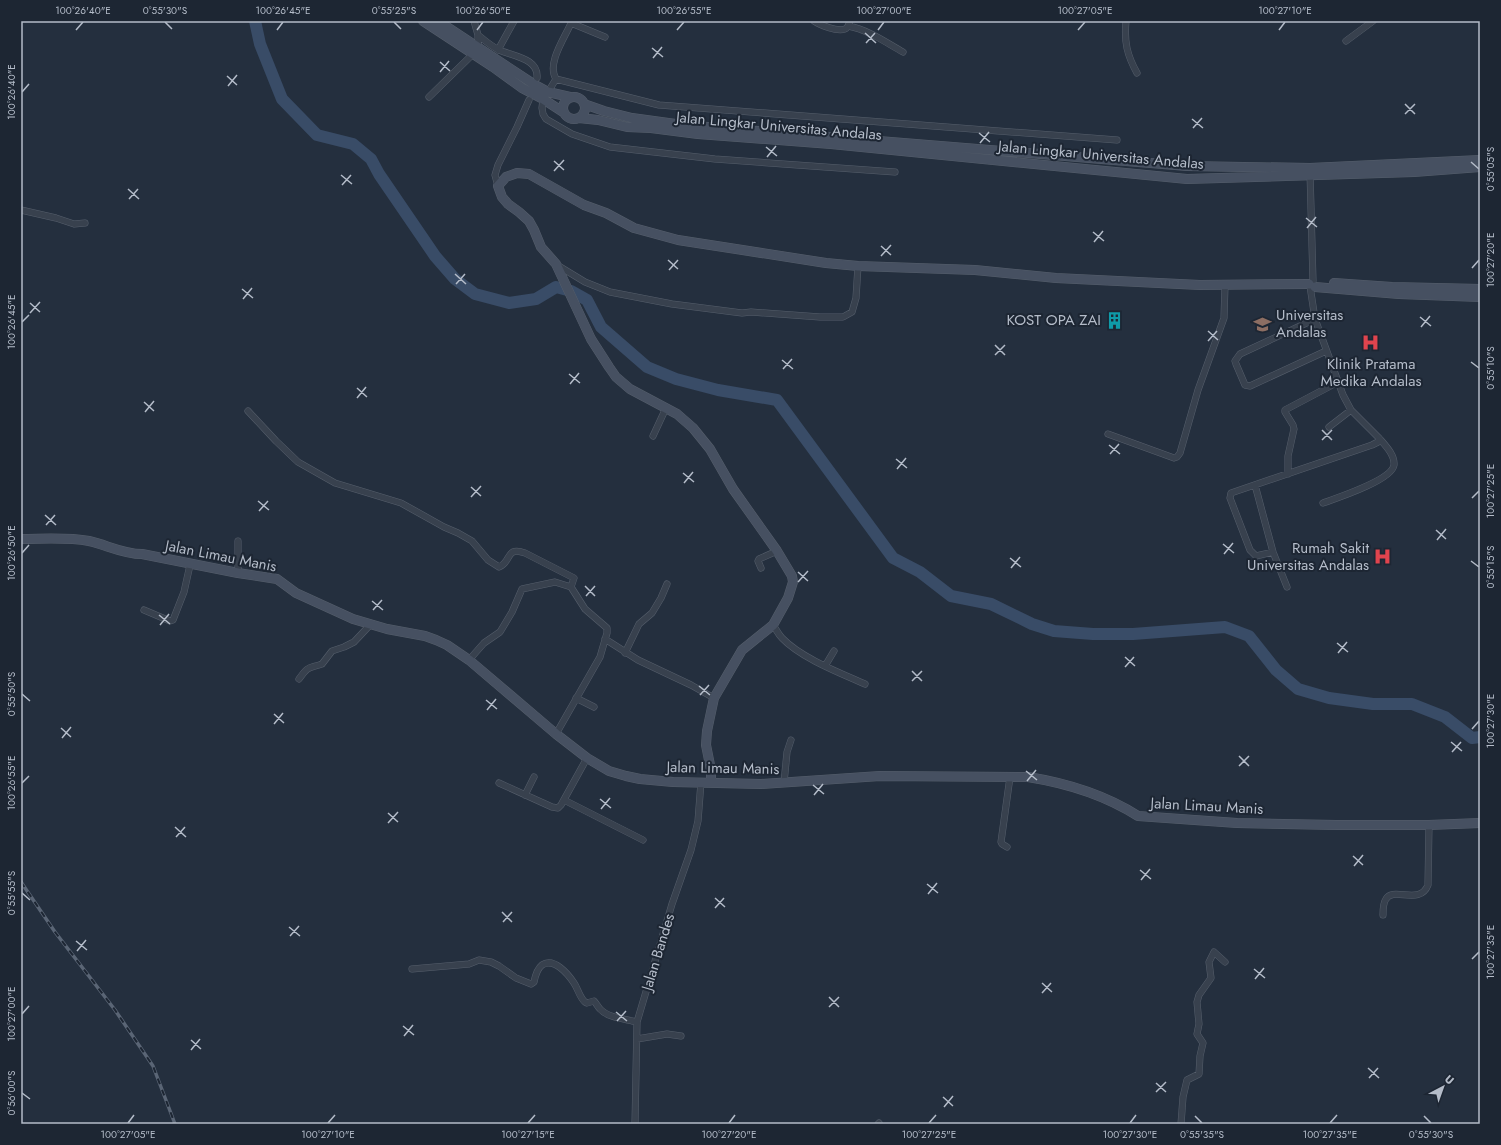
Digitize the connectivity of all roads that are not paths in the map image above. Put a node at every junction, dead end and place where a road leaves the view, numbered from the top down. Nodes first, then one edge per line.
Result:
1 (423, 21) edge
2 (438, 21) edge
3 (474, 21) edge
4 (514, 21) edge
5 (814, 21) edge
6 (1126, 21) edge
7 (1373, 21) edge
8 (571, 22) edge
9 (849, 23) edge
10 (478, 35) junction
11 (605, 37) dead end
12 (1346, 41) dead end
13 (475, 50) junction
14 (498, 50) junction
15 (903, 52) dead end
16 (1137, 73) dead end
17 (537, 78) dead end
18 (556, 79) junction
19 (546, 95) junction
20 (429, 96) dead end
21 (570, 97) junction
22 (529, 100) dead end
23 (584, 104) junction
24 (563, 112) junction
25 (579, 118) junction
26 (1117, 140) dead end
27 (1480, 160) edge
28 (1480, 167) edge
29 (1414, 168) junction
30 (895, 172) dead end
31 (1310, 172) junction
32 (498, 186) junction
33 (21, 210) edge
34 (85, 223) dead end
35 (556, 264) junction
36 (858, 266) junction
37 (1312, 284) junction
38 (1225, 285) junction
39 (1480, 289) edge
40 (1447, 292) junction
41 (1480, 297) edge
42 (1314, 319) junction
43 (1326, 352) junction
44 (1338, 382) junction
45 (666, 408) junction
46 (1351, 410) junction
47 (248, 411) dead end
48 (1329, 427) dead end
49 (1108, 434) dead end
50 (652, 436) dead end
51 (1379, 438) junction
52 (1288, 474) junction
53 (1255, 485) junction
54 (1323, 503) dead end
55 (21, 539) edge
56 (238, 541) dead end
57 (777, 551) junction
58 (1273, 552) junction
59 (190, 565) junction
60 (762, 568) dead end
61 (238, 573) junction
62 (667, 584) dead end
63 (571, 587) junction
64 (1286, 587) dead end
65 (144, 610) dead end
66 (370, 625) junction
67 (772, 626) junction
68 (605, 639) junction
69 (834, 651) dead end
70 (625, 652) junction
71 (469, 660) junction
72 (825, 666) junction
73 (299, 679) dead end
74 (865, 684) dead end
75 (576, 698) junction
76 (714, 698) junction
77 (594, 707) dead end
78 (556, 734) junction
79 (791, 740) dead end
80 (587, 758) junction
81 (534, 777) dead end
82 (1010, 778) junction
83 (701, 782) junction
84 (711, 782) junction
85 (499, 783) dead end
86 (784, 783) junction
87 (525, 795) junction
88 (564, 800) junction
89 (1480, 822) edge
90 (1429, 825) junction
91 (643, 840) dead end
92 (1007, 847) dead end
93 (1383, 915) dead end
94 (1225, 962) dead end
95 (412, 969) dead end
96 (637, 1022) junction
97 (682, 1036) dead end
98 (637, 1039) junction
99 (635, 1124) edge
100 (1181, 1124) edge

1 - 13 street
2 - 13 street
3 - 10 street
4 - 14 street
5 - 9 street
6 - 16 street
7 - 12 street
8 - 11 street
8 - 18 street
9 - 15 street
10 - 13 street
10 - 14 street
13 - 19 street
13 - 20 street
14 - 17 street
18 - 19 street
18 - 26 street
19 - 21 street
19 - 24 street
19 - 30 street
21 - 23 street
21 - 24 street
22 - 32 street
23 - 25 street
23 - 31 street, Jalan Lingkar Universitas Andalas
24 - 25 street
25 - 31 street, Jalan Lingkar Universitas Andalas
27 - 29 street, Jalan Lingkar Universitas Andalas
28 - 29 street, Jalan Lingkar Universitas Andalas
29 - 31 street, Jalan Lingkar Universitas Andalas
31 - 37 street
32 - 35 street
32 - 36 street
33 - 34 street
35 - 36 street
35 - 45 street
36 - 38 street
37 - 38 street
37 - 40 street
37 - 42 street
38 - 49 street
39 - 40 street
40 - 41 street
42 - 43 street
42 - 43 street
43 - 44 street
44 - 46 street
44 - 52 street
45 - 50 street
45 - 57 street
46 - 48 street
46 - 51 street
47 - 63 street
51 - 52 street
51 - 54 street
52 - 53 street
53 - 58 street
53 - 58 street
55 - 59 street, Jalan Limau Manis
56 - 61 street
57 - 60 street
57 - 67 street
58 - 64 street
59 - 61 street, Jalan Limau Manis
59 - 65 street
61 - 66 street, Jalan Limau Manis
62 - 70 street
63 - 68 street
63 - 71 street
66 - 71 street, Jalan Limau Manis
66 - 73 street
67 - 72 street
67 - 76 street
68 - 70 street
68 - 75 street
69 - 72 street
70 - 76 street
71 - 78 street, Jalan Limau Manis
72 - 74 street
75 - 77 street
75 - 78 street
76 - 84 street
78 - 80 street, Jalan Limau Manis
79 - 86 street
80 - 83 street, Jalan Limau Manis
80 - 88 street
81 - 87 street
82 - 86 street, Jalan Limau Manis
82 - 90 street, Jalan Limau Manis
82 - 92 street
83 - 84 street, Jalan Limau Manis
83 - 96 street, Jalan Bandes
84 - 86 street, Jalan Limau Manis
85 - 87 street
87 - 88 street
88 - 91 street
89 - 90 street, Jalan Limau Manis
90 - 93 street
94 - 100 street
95 - 96 street
96 - 98 street, Jalan Bandes
97 - 98 street
98 - 99 street, Jalan Bandes

